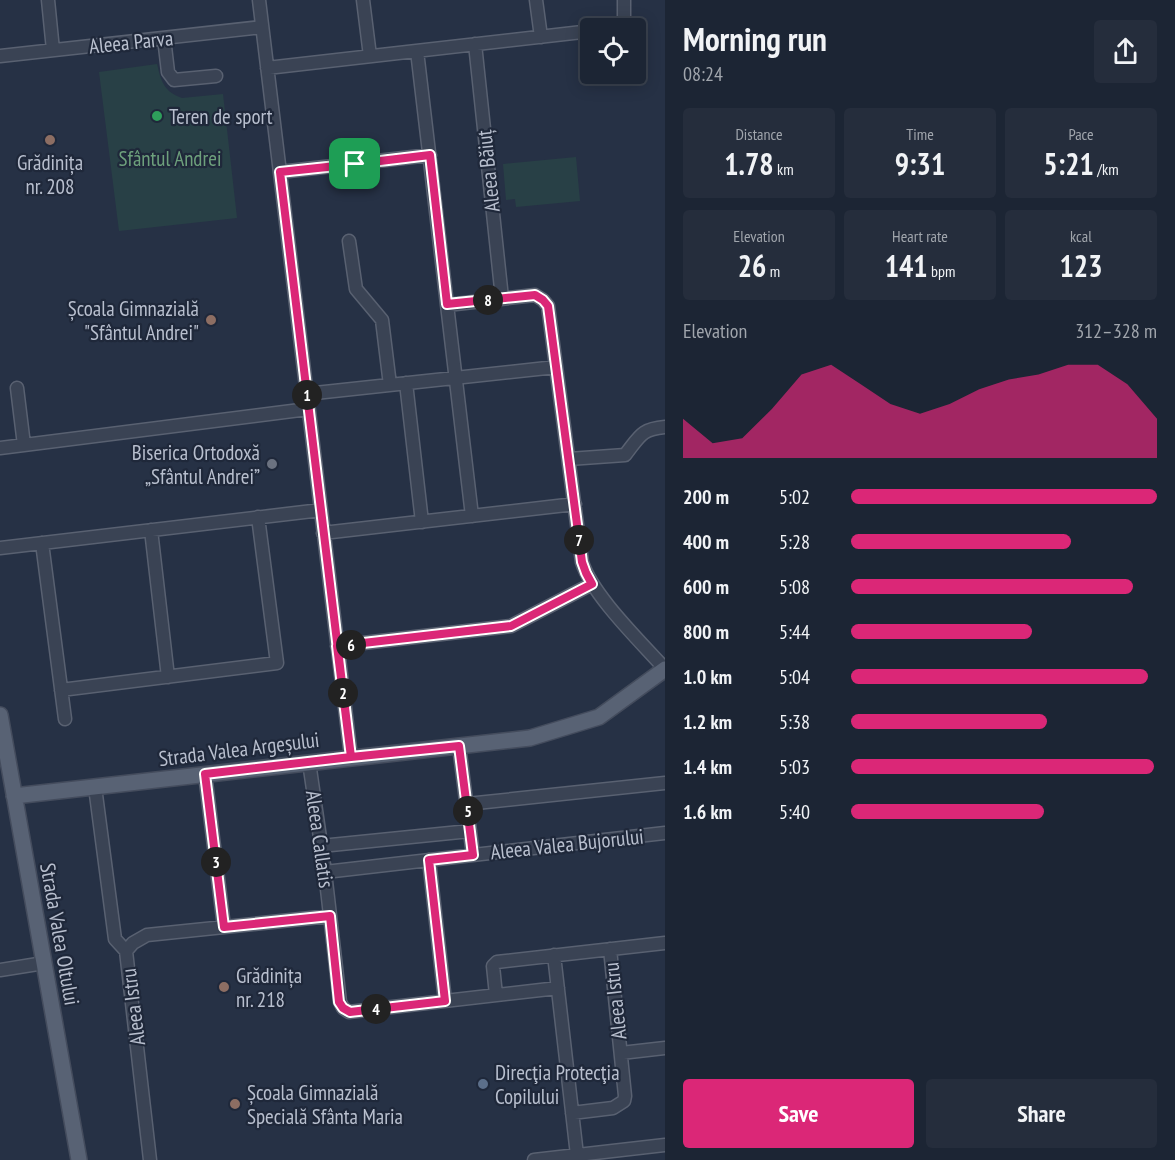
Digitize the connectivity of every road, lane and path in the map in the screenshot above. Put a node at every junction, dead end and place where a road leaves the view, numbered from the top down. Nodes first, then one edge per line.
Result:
1 (48, 0) edge
2 (259, 0) edge
3 (363, 0) edge
4 (536, 0) edge
5 (262, 27) junction
6 (580, 32) edge
7 (541, 37) junction
8 (164, 38) junction
9 (475, 44) junction
10 (53, 50) junction
11 (417, 51) junction
12 (0, 56) edge
13 (369, 56) junction
14 (267, 68) junction
15 (216, 76) dead end
16 (430, 155) junction
17 (280, 172) junction
18 (350, 241) dead end
19 (501, 298) junction
20 (447, 304) junction
21 (556, 367) junction
22 (456, 378) junction
23 (406, 383) junction
24 (390, 385) junction
25 (17, 388) dead end
26 (306, 394) junction
27 (308, 409) junction
28 (665, 427) edge
29 (24, 445) junction
30 (0, 448) edge
31 (569, 459) junction
32 (574, 504) junction
33 (321, 510) junction
34 (472, 516) junction
35 (258, 517) junction
36 (422, 522) junction
37 (151, 530) junction
38 (323, 533) junction
39 (42, 543) junction
40 (0, 548) edge
41 (592, 584) junction
42 (337, 646) junction
43 (665, 669) edge
44 (168, 677) junction
45 (61, 690) junction
46 (0, 716) edge
47 (65, 719) dead end
48 (459, 746) junction
49 (351, 757) junction
50 (309, 762) junction
51 (205, 774) junction
52 (665, 783) edge
53 (95, 787) junction
54 (14, 796) junction
55 (467, 804) junction
56 (470, 831) junction
57 (665, 833) edge
58 (321, 846) junction
59 (473, 855) junction
60 (429, 860) junction
61 (325, 872) junction
62 (330, 916) junction
63 (224, 927) junction
64 (665, 943) edge
65 (610, 949) junction
66 (126, 951) junction
67 (554, 956) junction
68 (44, 963) junction
69 (0, 970) edge
70 (558, 988) junction
71 (496, 995) junction
72 (445, 1001) junction
73 (665, 1048) edge
74 (621, 1053) junction
75 (572, 1113) junction
76 (665, 1145) edge
77 (648, 1154) edge
78 (577, 1155) junction
79 (79, 1160) edge
80 (150, 1160) edge
81 (534, 1160) edge

1 - 10 street
2 - 5 street
3 - 13 street
4 - 7 street
5 - 8 street, Aleea Parva
5 - 14 street
6 - 7 street
7 - 9 street
8 - 10 street, Aleea Parva
8 - 15 street
9 - 11 street
9 - 19 street, Aleea Băiuț
10 - 12 street, Aleea Parva
11 - 13 street
11 - 16 street
13 - 14 street
14 - 17 street
16 - 17 street
16 - 20 street
17 - 26 street
18 - 24 street
19 - 20 street
19 - 21 street
20 - 22 street
21 - 22 street
21 - 31 street
22 - 23 street
22 - 34 street
23 - 24 street
23 - 36 street
24 - 26 street
25 - 29 street
26 - 27 street
27 - 29 street
27 - 33 street
28 - 31 street
29 - 30 street
31 - 32 street
32 - 34 street
32 - 41 street
33 - 35 street
33 - 38 street
34 - 36 street
35 - 37 street
35 - 44 street
36 - 38 street
37 - 39 street
37 - 44 street
38 - 42 street
39 - 40 street
39 - 45 street
41 - 42 street
41 - 43 street
42 - 49 street
43 - 48 main road, Strada Valea Argeșului
44 - 45 street
45 - 47 street
46 - 54 main road, Strada Valea Oltului
48 - 49 main road, Strada Valea Argeșului
48 - 55 street
49 - 50 main road, Strada Valea Argeșului
50 - 51 main road, Strada Valea Argeșului
50 - 58 street, Aleea Callatis
51 - 53 main road, Strada Valea Argeșului
51 - 63 street
52 - 55 street
53 - 54 main road, Strada Valea Argeșului
53 - 66 street, Aleea Istru
54 - 68 main road, Strada Valea Oltului
55 - 56 street
56 - 58 street, Aleea Valea Bujorului
56 - 59 street
57 - 59 street, Aleea Valea Bujorului
58 - 61 street, Aleea Callatis
59 - 60 street, Aleea Valea Bujorului
60 - 61 street, Aleea Valea Bujorului
60 - 72 street
61 - 62 street, Aleea Callatis
62 - 63 street, Aleea Callatis
62 - 72 street, Aleea Callatis
63 - 66 street, Aleea Callatis
64 - 65 street
65 - 67 street
65 - 74 street, Aleea Istru
66 - 80 street, Aleea Istru
67 - 70 street
67 - 71 street
68 - 69 street
68 - 79 main road, Strada Valea Oltului
70 - 71 street, Aleea Callatis
70 - 75 street
71 - 72 street, Aleea Callatis
73 - 74 street, Aleea Istru
74 - 75 street, Aleea Istru
75 - 78 street
76 - 77 street
77 - 78 street
78 - 81 street

